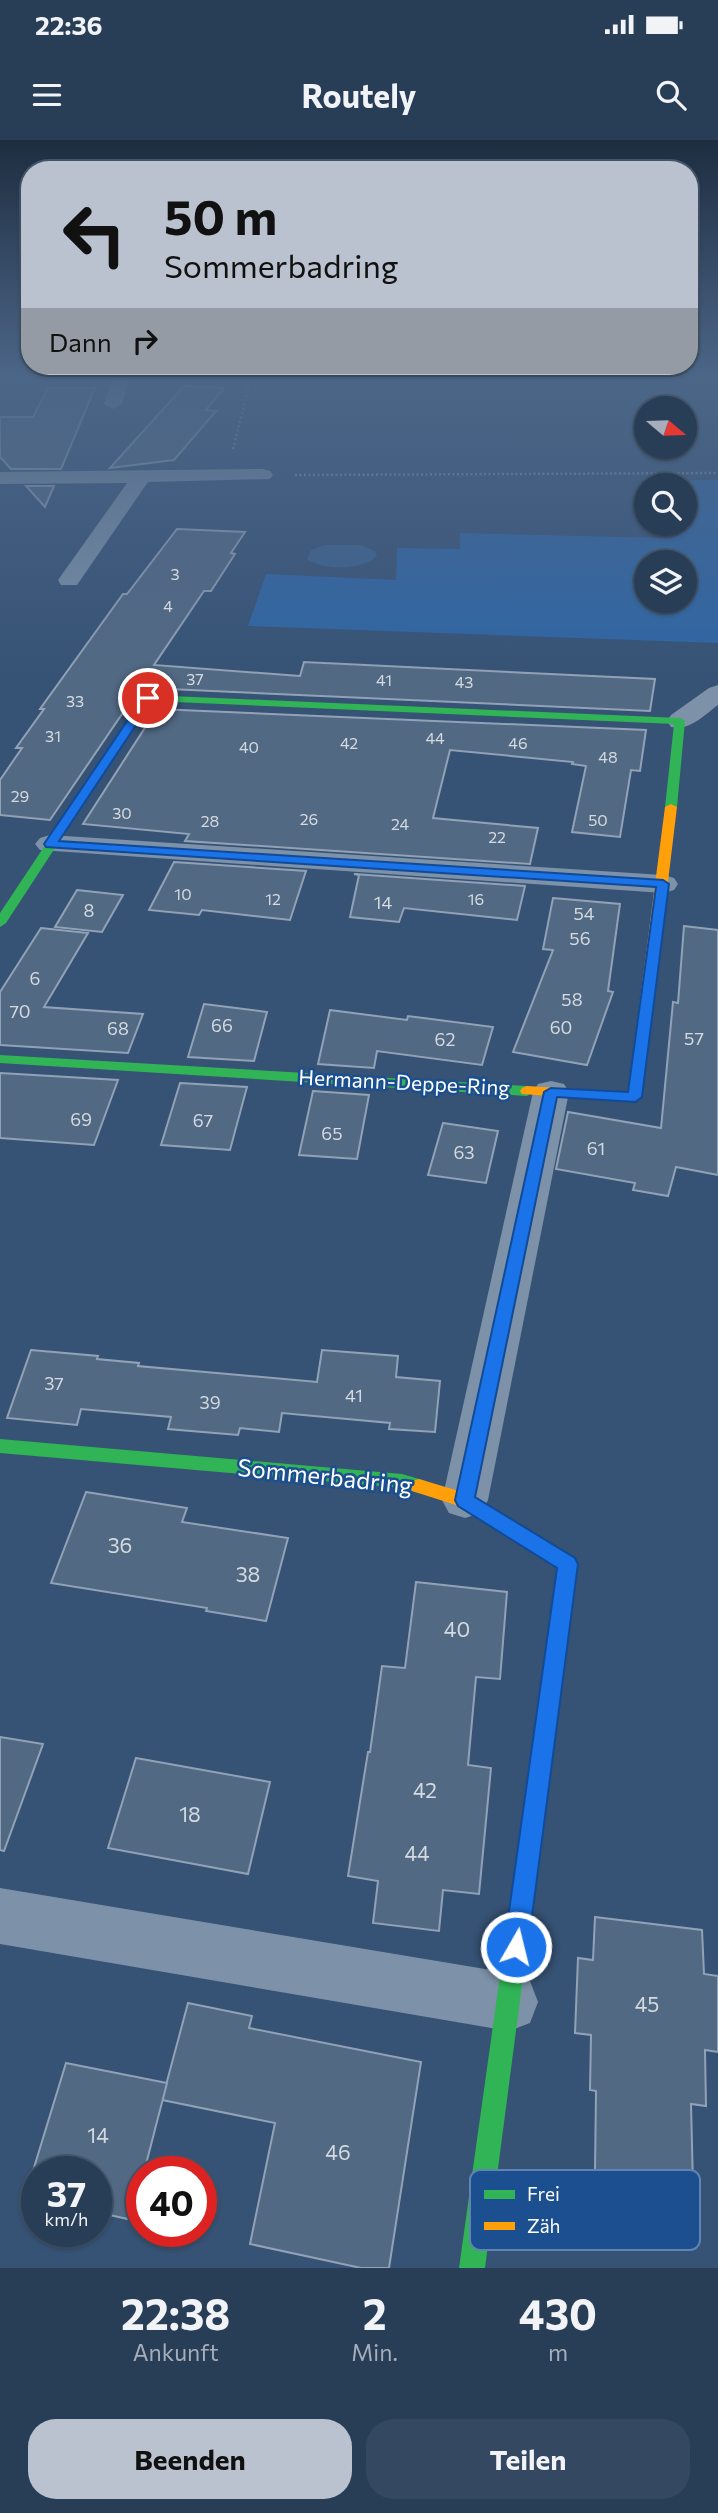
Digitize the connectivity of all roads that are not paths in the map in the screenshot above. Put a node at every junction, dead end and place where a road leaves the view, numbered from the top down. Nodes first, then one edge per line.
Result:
1 (128, 477) edge
2 (142, 477) edge
3 (2, 480) edge
4 (69, 580) dead end
5 (718, 693) edge
6 (680, 721) junction
7 (50, 844) junction
8 (663, 884) junction
9 (0, 923) edge
10 (0, 1059) edge
11 (551, 1092) junction
12 (0, 1446) edge
13 (465, 1500) junction
14 (0, 1916) edge
15 (509, 2002) junction
16 (486, 2170) edge
17 (475, 2250) edge
18 (472, 2268) edge

1 - 3 street
2 - 4 street
5 - 6 street
6 - 7 street
6 - 8 street, Hermann-Deppe-Ring
7 - 8 street
7 - 9 street
8 - 11 street, Hermann-Deppe-Ring
10 - 11 street, Hermann-Deppe-Ring
11 - 13 street
12 - 13 street, Sommerbadring
13 - 15 street, Sommerbadring
14 - 15 street
15 - 16 street, Sommerbadring
17 - 18 street, Sommerbadring

